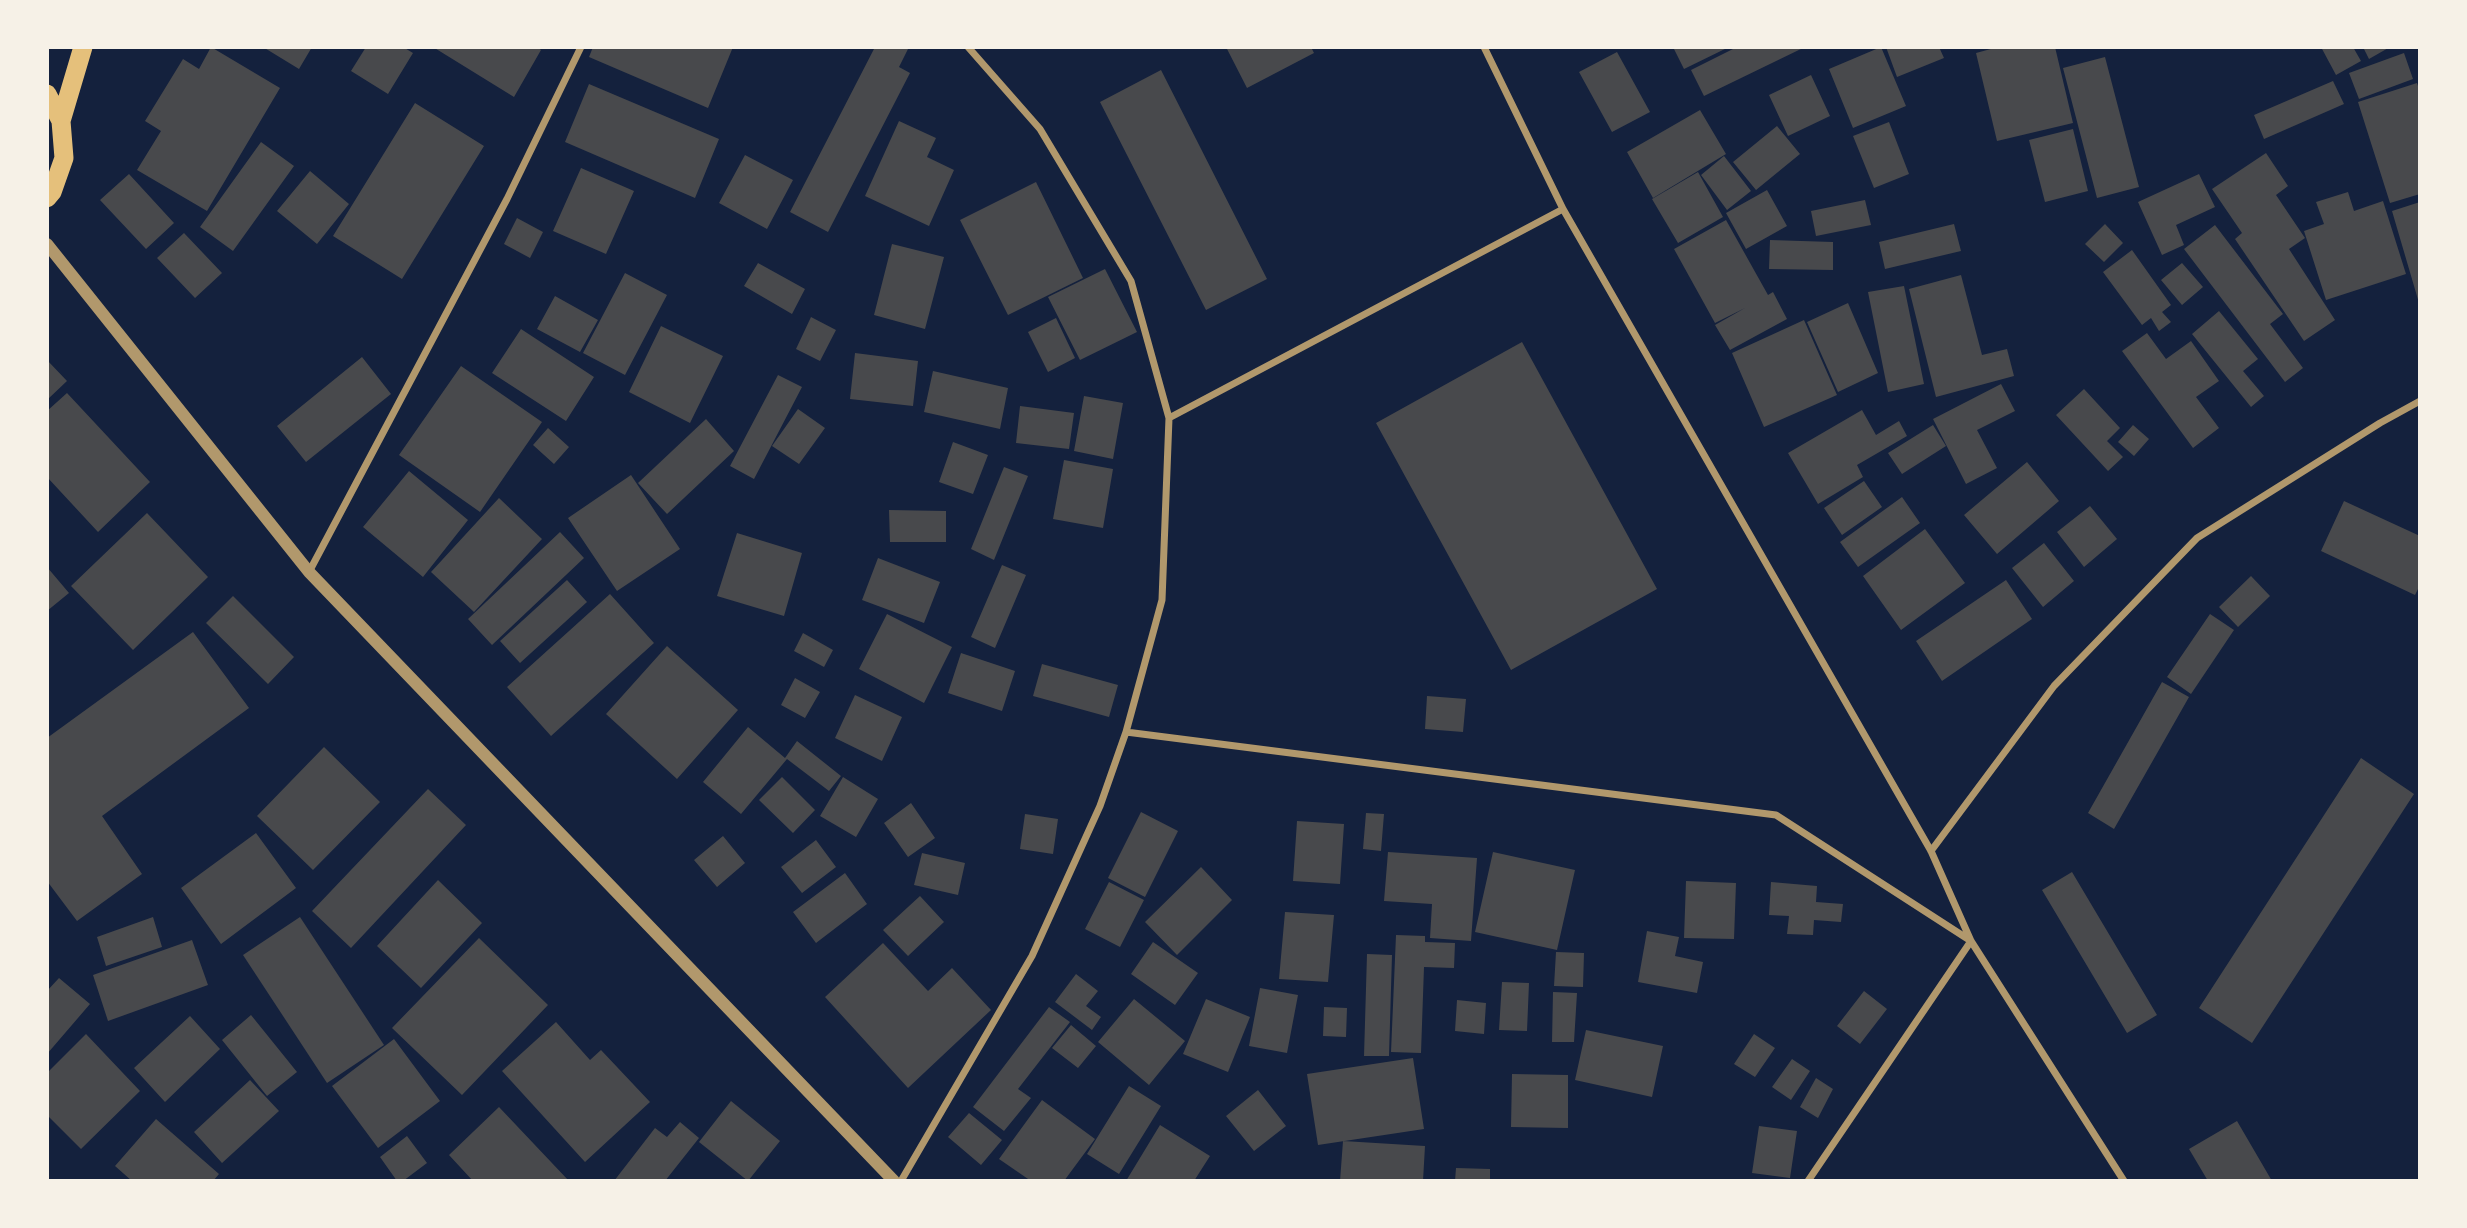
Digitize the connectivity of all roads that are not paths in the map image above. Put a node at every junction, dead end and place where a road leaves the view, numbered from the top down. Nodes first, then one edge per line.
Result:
1 (83, 47) edge
2 (581, 47) edge
3 (968, 47) edge
4 (1484, 47) edge
5 (47, 94) edge
6 (61, 121) junction
7 (47, 198) edge
8 (1563, 209) junction
9 (47, 244) edge
10 (2420, 401) edge
11 (1169, 418) junction
12 (309, 572) junction
13 (1126, 732) junction
14 (1931, 851) junction
15 (1971, 941) junction
16 (894, 1181) edge
17 (901, 1181) edge
18 (1808, 1181) edge
19 (2124, 1181) edge

1 - 6 highway
2 - 12 street
3 - 11 street
4 - 8 street
5 - 6 highway
6 - 7 highway
8 - 11 street
8 - 14 street
9 - 12 street
10 - 14 street
11 - 13 street
12 - 16 street
13 - 15 street
13 - 17 street
14 - 15 street
15 - 18 street
15 - 19 street

